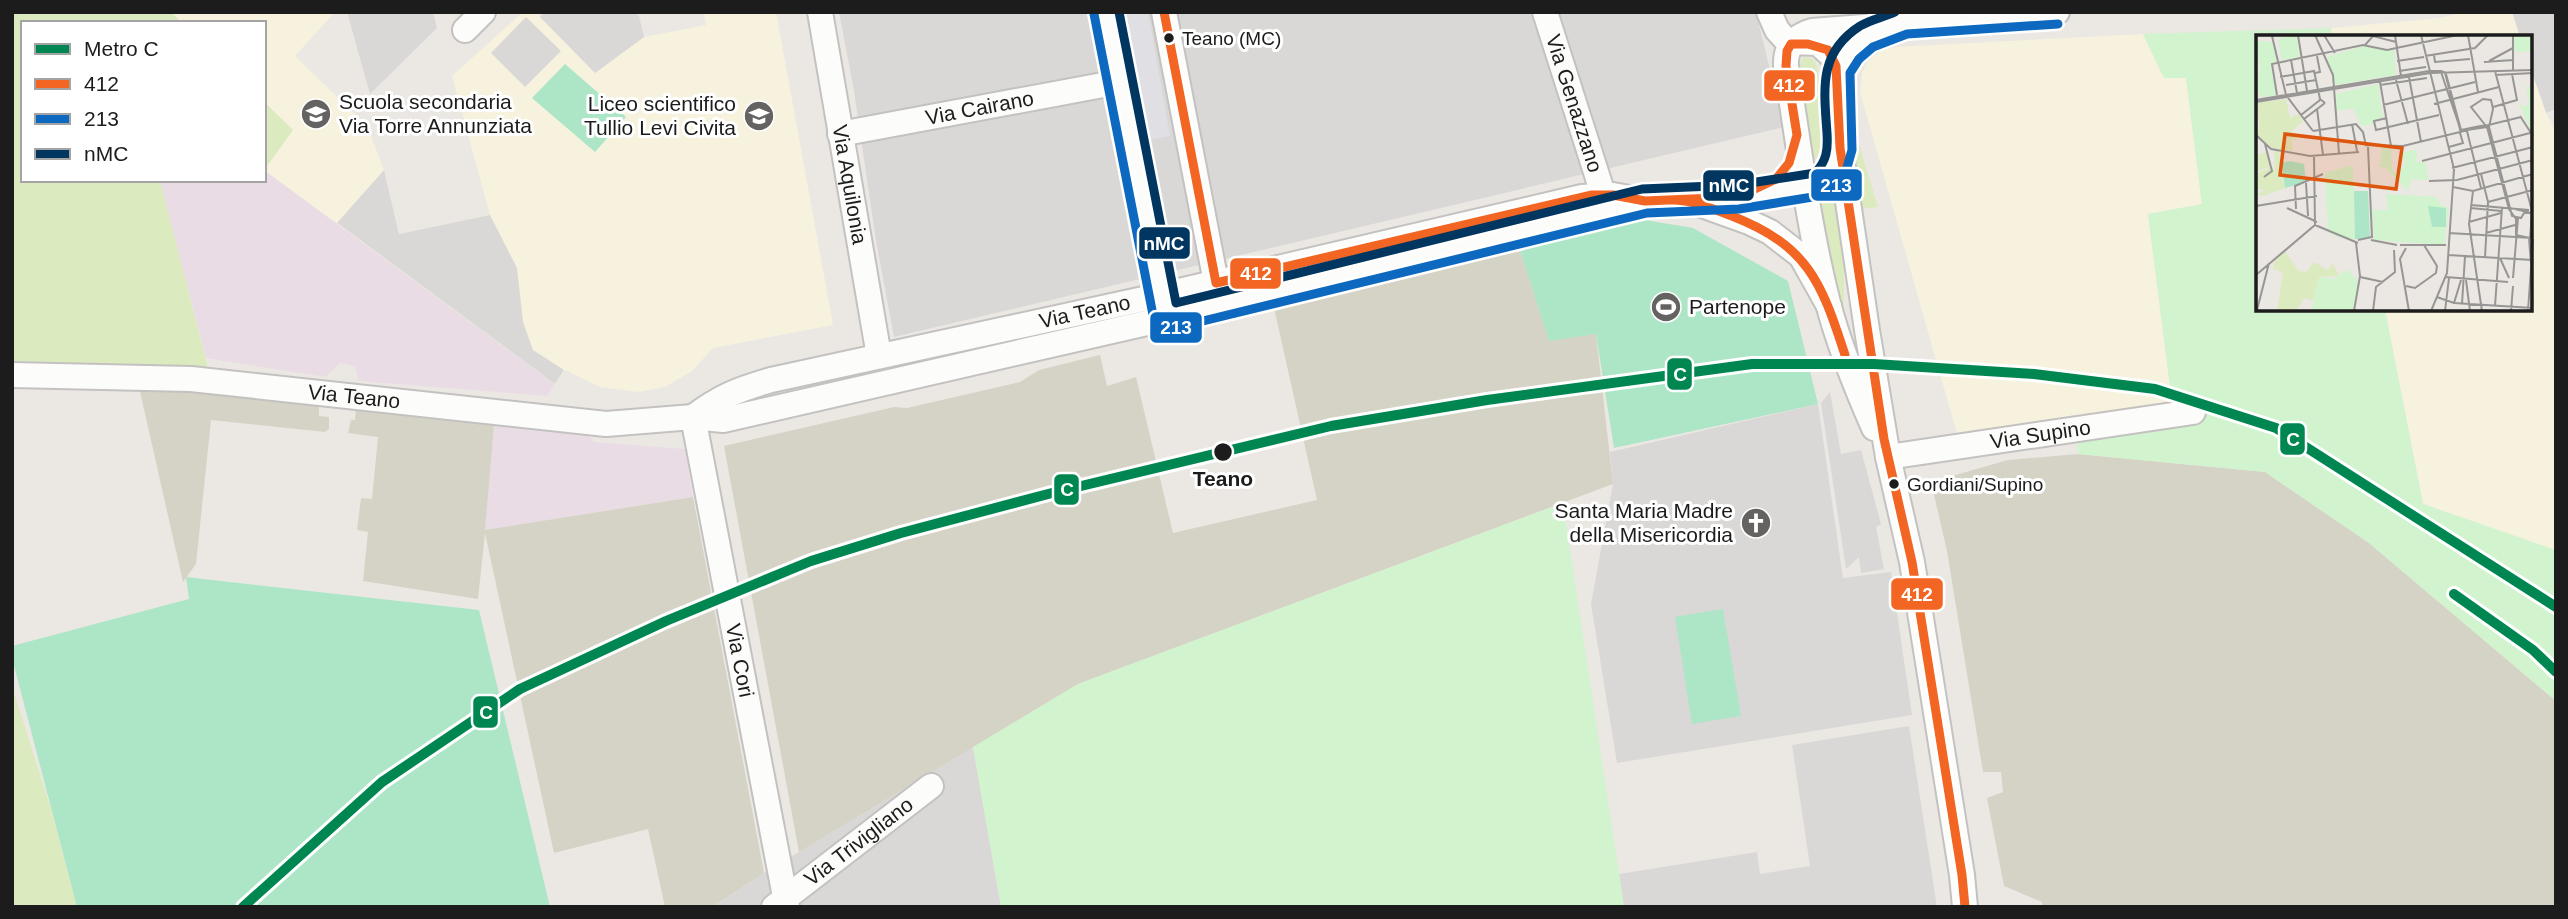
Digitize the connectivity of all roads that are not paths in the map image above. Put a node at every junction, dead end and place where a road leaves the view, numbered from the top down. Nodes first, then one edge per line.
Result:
1 (483, 12) edge
2 (820, 12) edge
3 (1106, 12) edge
4 (1164, 12) edge
5 (1545, 12) edge
6 (1769, 12) edge
7 (2057, 12) edge
8 (1904, 22) junction
9 (465, 30) dead end
10 (1791, 44) junction
11 (1839, 70) junction
12 (1119, 82) junction
13 (840, 134) junction
14 (1797, 135) junction
15 (1840, 148) junction
16 (1805, 188) junction
17 (1603, 194) junction
18 (1738, 197) junction
19 (1688, 200) junction
20 (1645, 201) junction
21 (1353, 261) junction
22 (1218, 294) junction
23 (1829, 306) junction
24 (1159, 308) junction
25 (879, 356) junction
26 (12, 375) edge
27 (771, 380) junction
28 (774, 409) junction
29 (2193, 412) dead end
30 (693, 417) junction
31 (1888, 457) junction
32 (931, 786) dead end
33 (1962, 875) junction
34 (782, 904) edge
35 (1965, 907) edge
36 (1973, 907) edge

1 - 9 street
2 - 13 street, Via Aquilonia
3 - 12 street
4 - 22 street
5 - 17 street, Via Genazzano
6 - 10 street
7 - 8 street
8 - 10 street
8 - 11 street
10 - 11 street
10 - 14 street
11 - 15 street
12 - 13 street, Via Cairano
12 - 24 street
13 - 25 street, Via Aquilonia
14 - 16 street
14 - 18 street
15 - 16 street
15 - 31 street
16 - 18 street
16 - 23 street
17 - 20 street, Via Teano
17 - 21 street, Via Teano
18 - 19 street
19 - 20 street, Via Teano
19 - 23 street, Via Teano
20 - 21 street, Via Teano
21 - 22 street, Via Teano
22 - 24 street, Via Teano
23 - 31 street
24 - 25 street, Via Teano
24 - 28 street, Via Teano
25 - 27 street, Via Teano
26 - 30 street, Via Teano
27 - 28 street
27 - 30 street, Via Teano
28 - 30 street, Via Teano
29 - 31 street, Via Supino
30 - 34 street, Via Cori
31 - 33 street
32 - 34 street, Via Trivigliano
33 - 35 street
33 - 36 street

